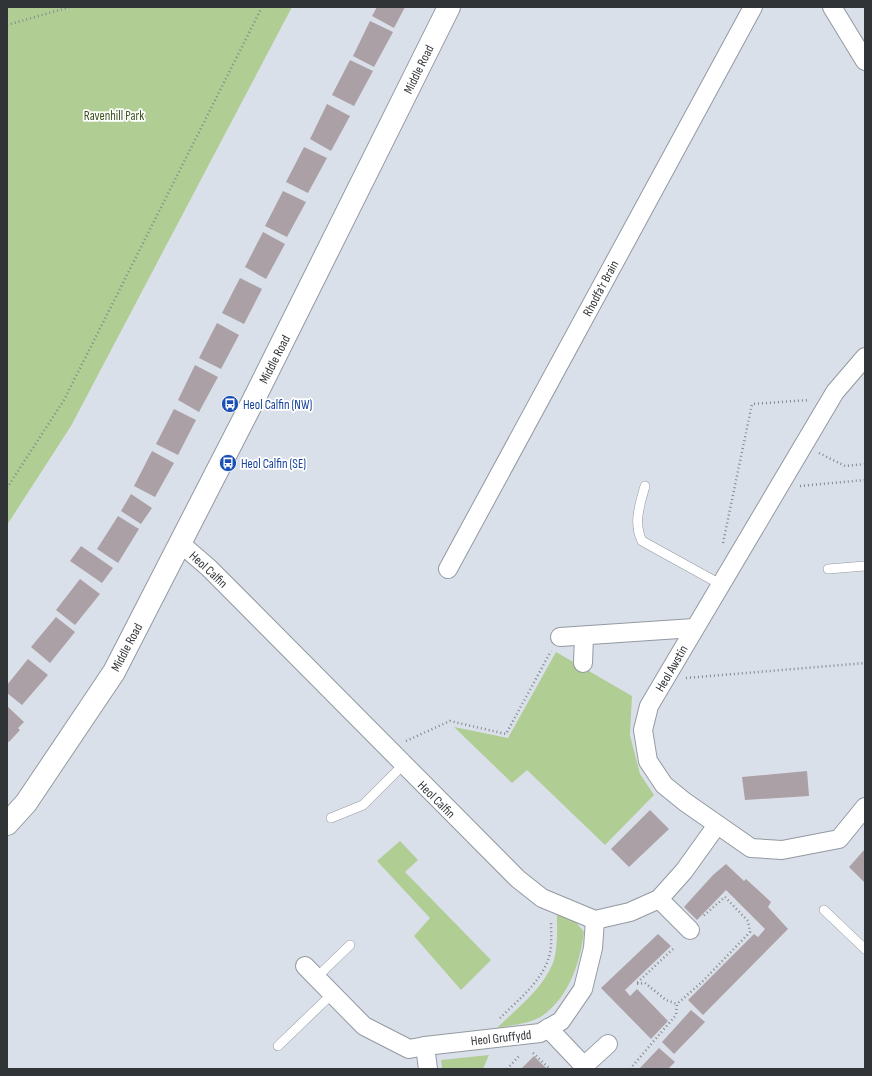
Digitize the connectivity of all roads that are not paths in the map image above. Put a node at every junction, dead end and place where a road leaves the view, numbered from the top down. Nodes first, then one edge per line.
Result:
1 (449, 7) edge
2 (753, 7) edge
3 (832, 7) edge
4 (865, 61) edge
5 (865, 357) edge
6 (645, 486) dead end
7 (180, 543) junction
8 (865, 566) edge
9 (448, 569) dead end
10 (828, 569) dead end
11 (720, 584) junction
12 (694, 628) junction
13 (584, 636) junction
14 (560, 637) road end
15 (584, 663) dead end
16 (398, 759) junction
17 (865, 807) edge
18 (331, 818) dead end
19 (7, 824) edge
20 (717, 825) junction
21 (659, 898) junction
22 (824, 910) dead end
23 (595, 920) junction
24 (695, 924) road end
25 (350, 945) dead end
26 (865, 949) edge
27 (311, 972) joint
28 (332, 994) junction
29 (548, 1028) junction
30 (608, 1044) dead end
31 (278, 1046) dead end
32 (425, 1046) junction
33 (428, 1069) edge

1 - 7 street, Middle Road
2 - 9 street, Rhodfa'r Brain
3 - 4 street
5 - 11 street, Heol Awstin
6 - 11 lane
7 - 16 street, Heol Calfin
7 - 19 street, Middle Road
8 - 10 lane
11 - 12 street, Heol Awstin
12 - 13 street
12 - 20 street, Heol Awstin
13 - 14 street
13 - 15 street
16 - 18 lane
16 - 23 street, Heol Calfin
17 - 20 street, Heol Awstin
20 - 21 street
21 - 23 street
21 - 24 street
22 - 26 lane
23 - 29 street, Heol Gruffydd
25 - 27 lane
27 - 28 street, Heol Gruffydd
28 - 31 lane
28 - 32 street, Heol Gruffydd
29 - 30 street
29 - 32 street, Heol Gruffydd
32 - 33 street

